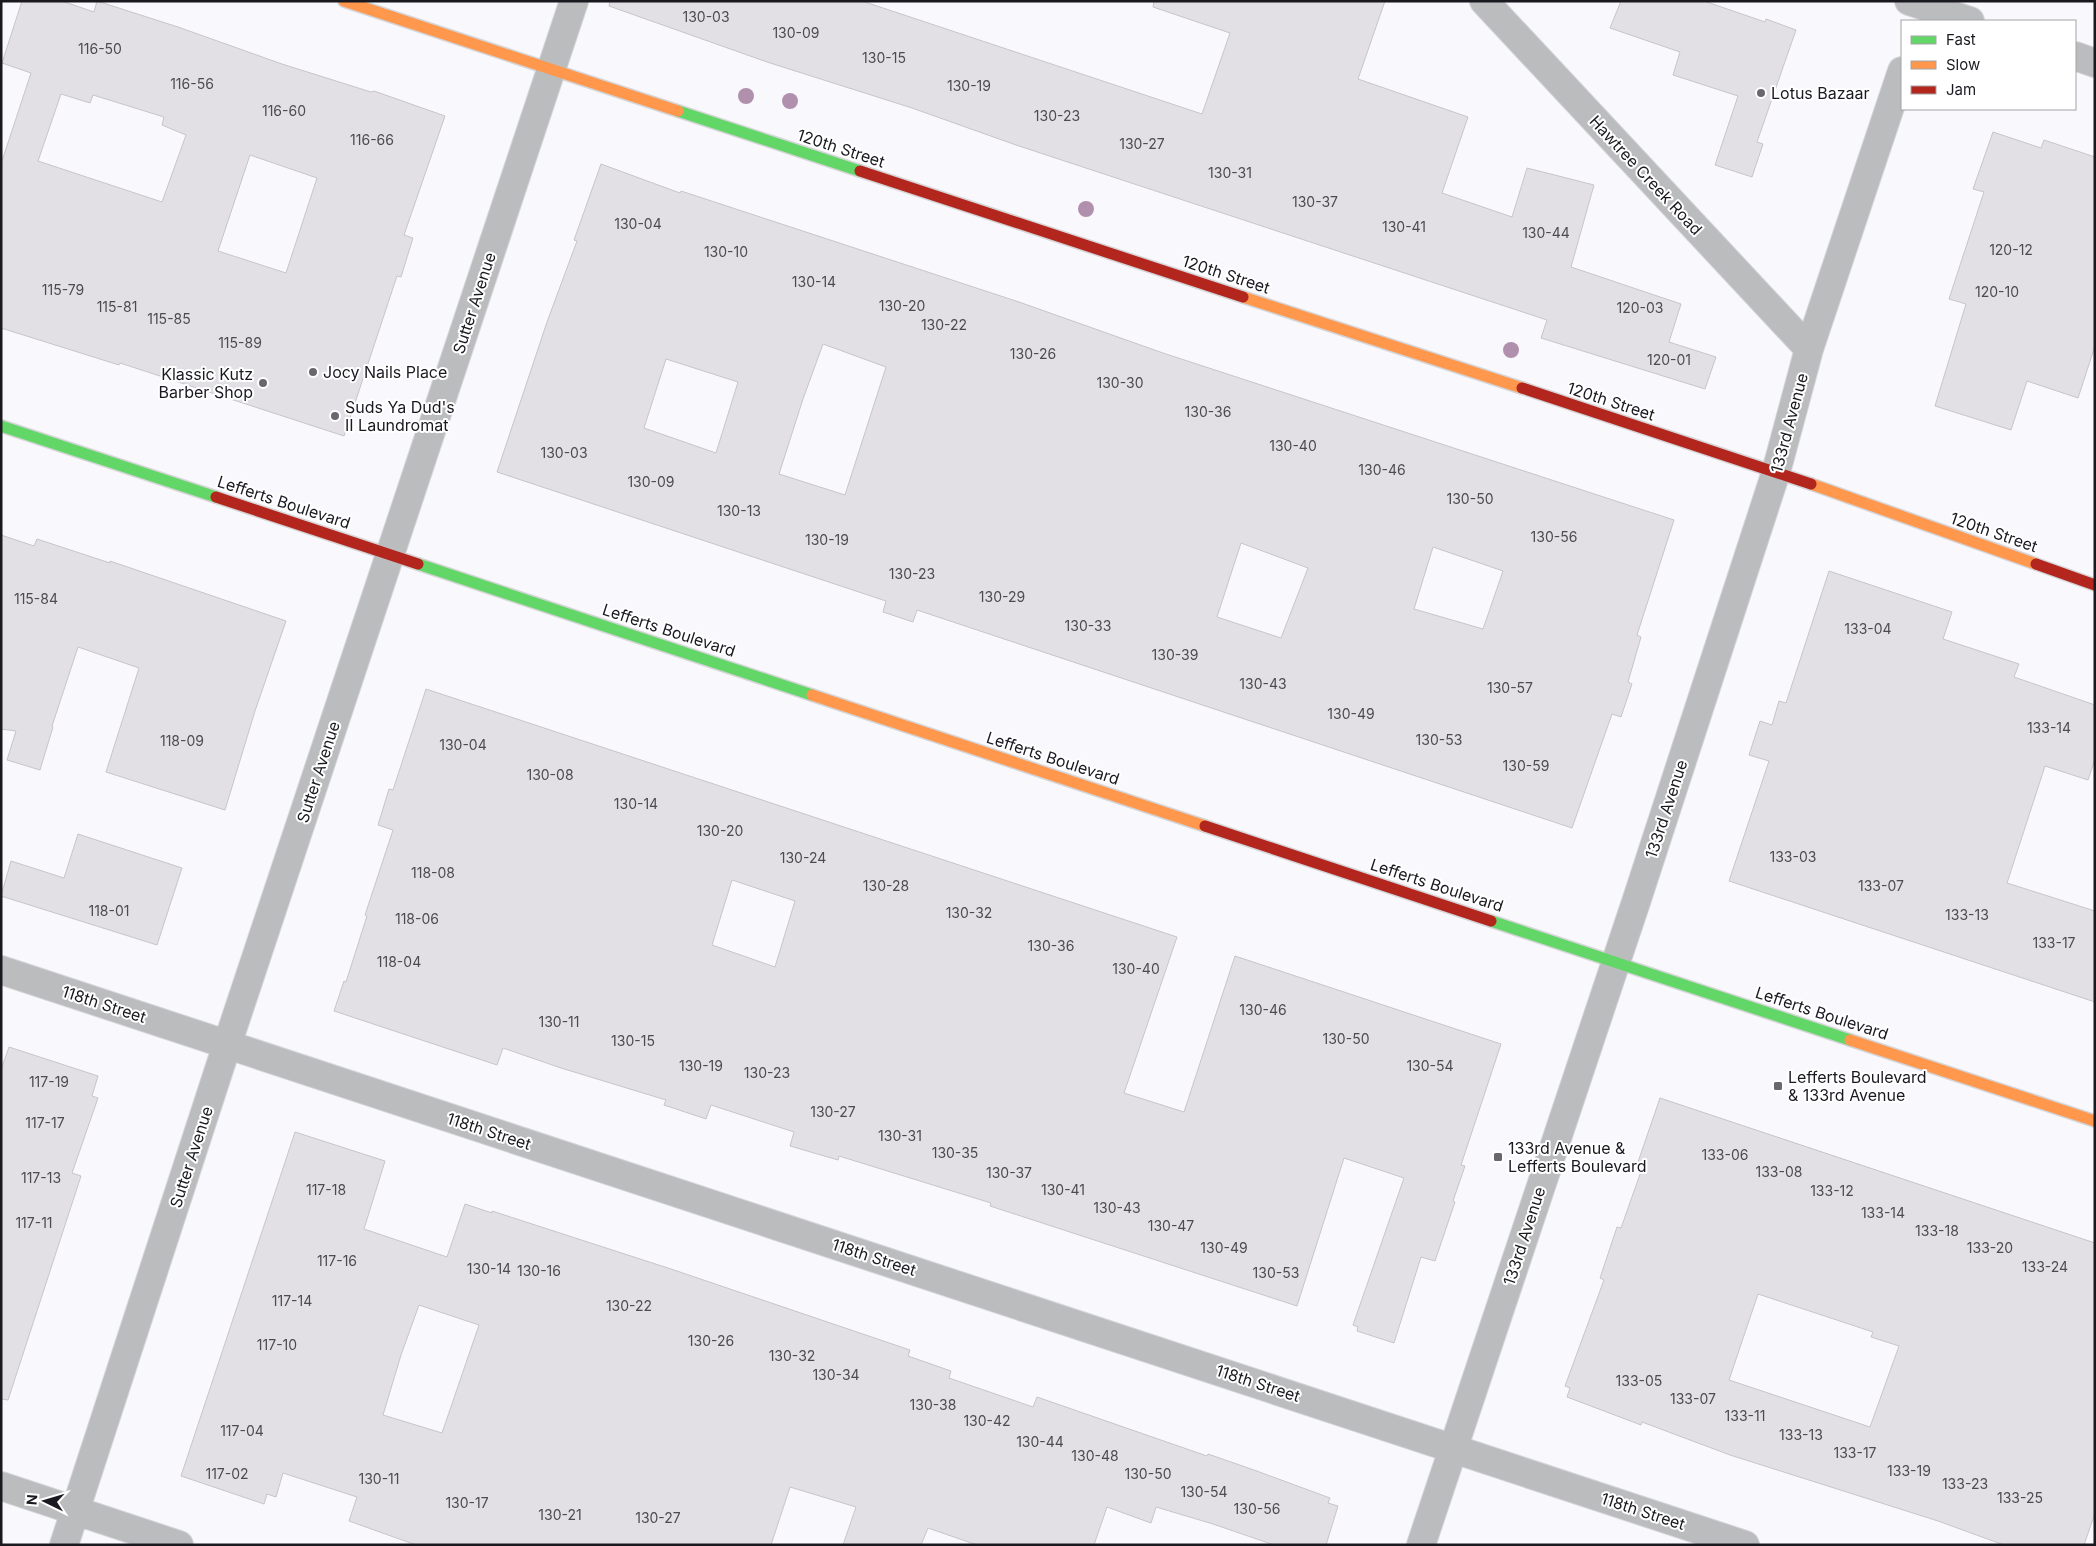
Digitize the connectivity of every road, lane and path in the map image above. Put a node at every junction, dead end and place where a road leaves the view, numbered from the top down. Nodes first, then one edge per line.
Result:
1 (344, 1) edge
2 (574, 1) edge
3 (1484, 1) edge
4 (1920, 7) edge
5 (1966, 20) edge
6 (2076, 56) edge
7 (2095, 63) edge
8 (551, 70) junction
9 (1901, 74) edge
10 (1809, 349) junction
11 (1, 426) edge
12 (1776, 472) junction
13 (390, 555) junction
14 (2095, 585) edge
15 (1616, 961) junction
16 (1, 970) edge
17 (227, 1045) junction
18 (2095, 1120) edge
19 (1453, 1447) junction
20 (1, 1486) edge
21 (76, 1510) junction
22 (64, 1545) edge
23 (179, 1545) edge
24 (1421, 1545) edge
25 (1746, 1545) edge

1 - 8 main road, 120th Street
2 - 8 street, Sutter Avenue
3 - 10 street, Hawtree Creek Road
4 - 5 street
6 - 7 street
8 - 12 main road, 120th Street
8 - 13 street, Sutter Avenue
9 - 10 street, 133rd Avenue
10 - 12 street, 133rd Avenue
11 - 13 main road, Lefferts Boulevard
12 - 14 main road, 120th Street
12 - 15 street, 133rd Avenue
13 - 15 main road, Lefferts Boulevard
13 - 17 street, Sutter Avenue
15 - 18 main road, Lefferts Boulevard
15 - 19 street, 133rd Avenue
16 - 17 street, 118th Street
17 - 19 street, 118th Street
17 - 21 street, Sutter Avenue
19 - 24 street, 133rd Avenue
19 - 25 street, 118th Street
20 - 21 street
21 - 22 street, Sutter Avenue
21 - 23 street

